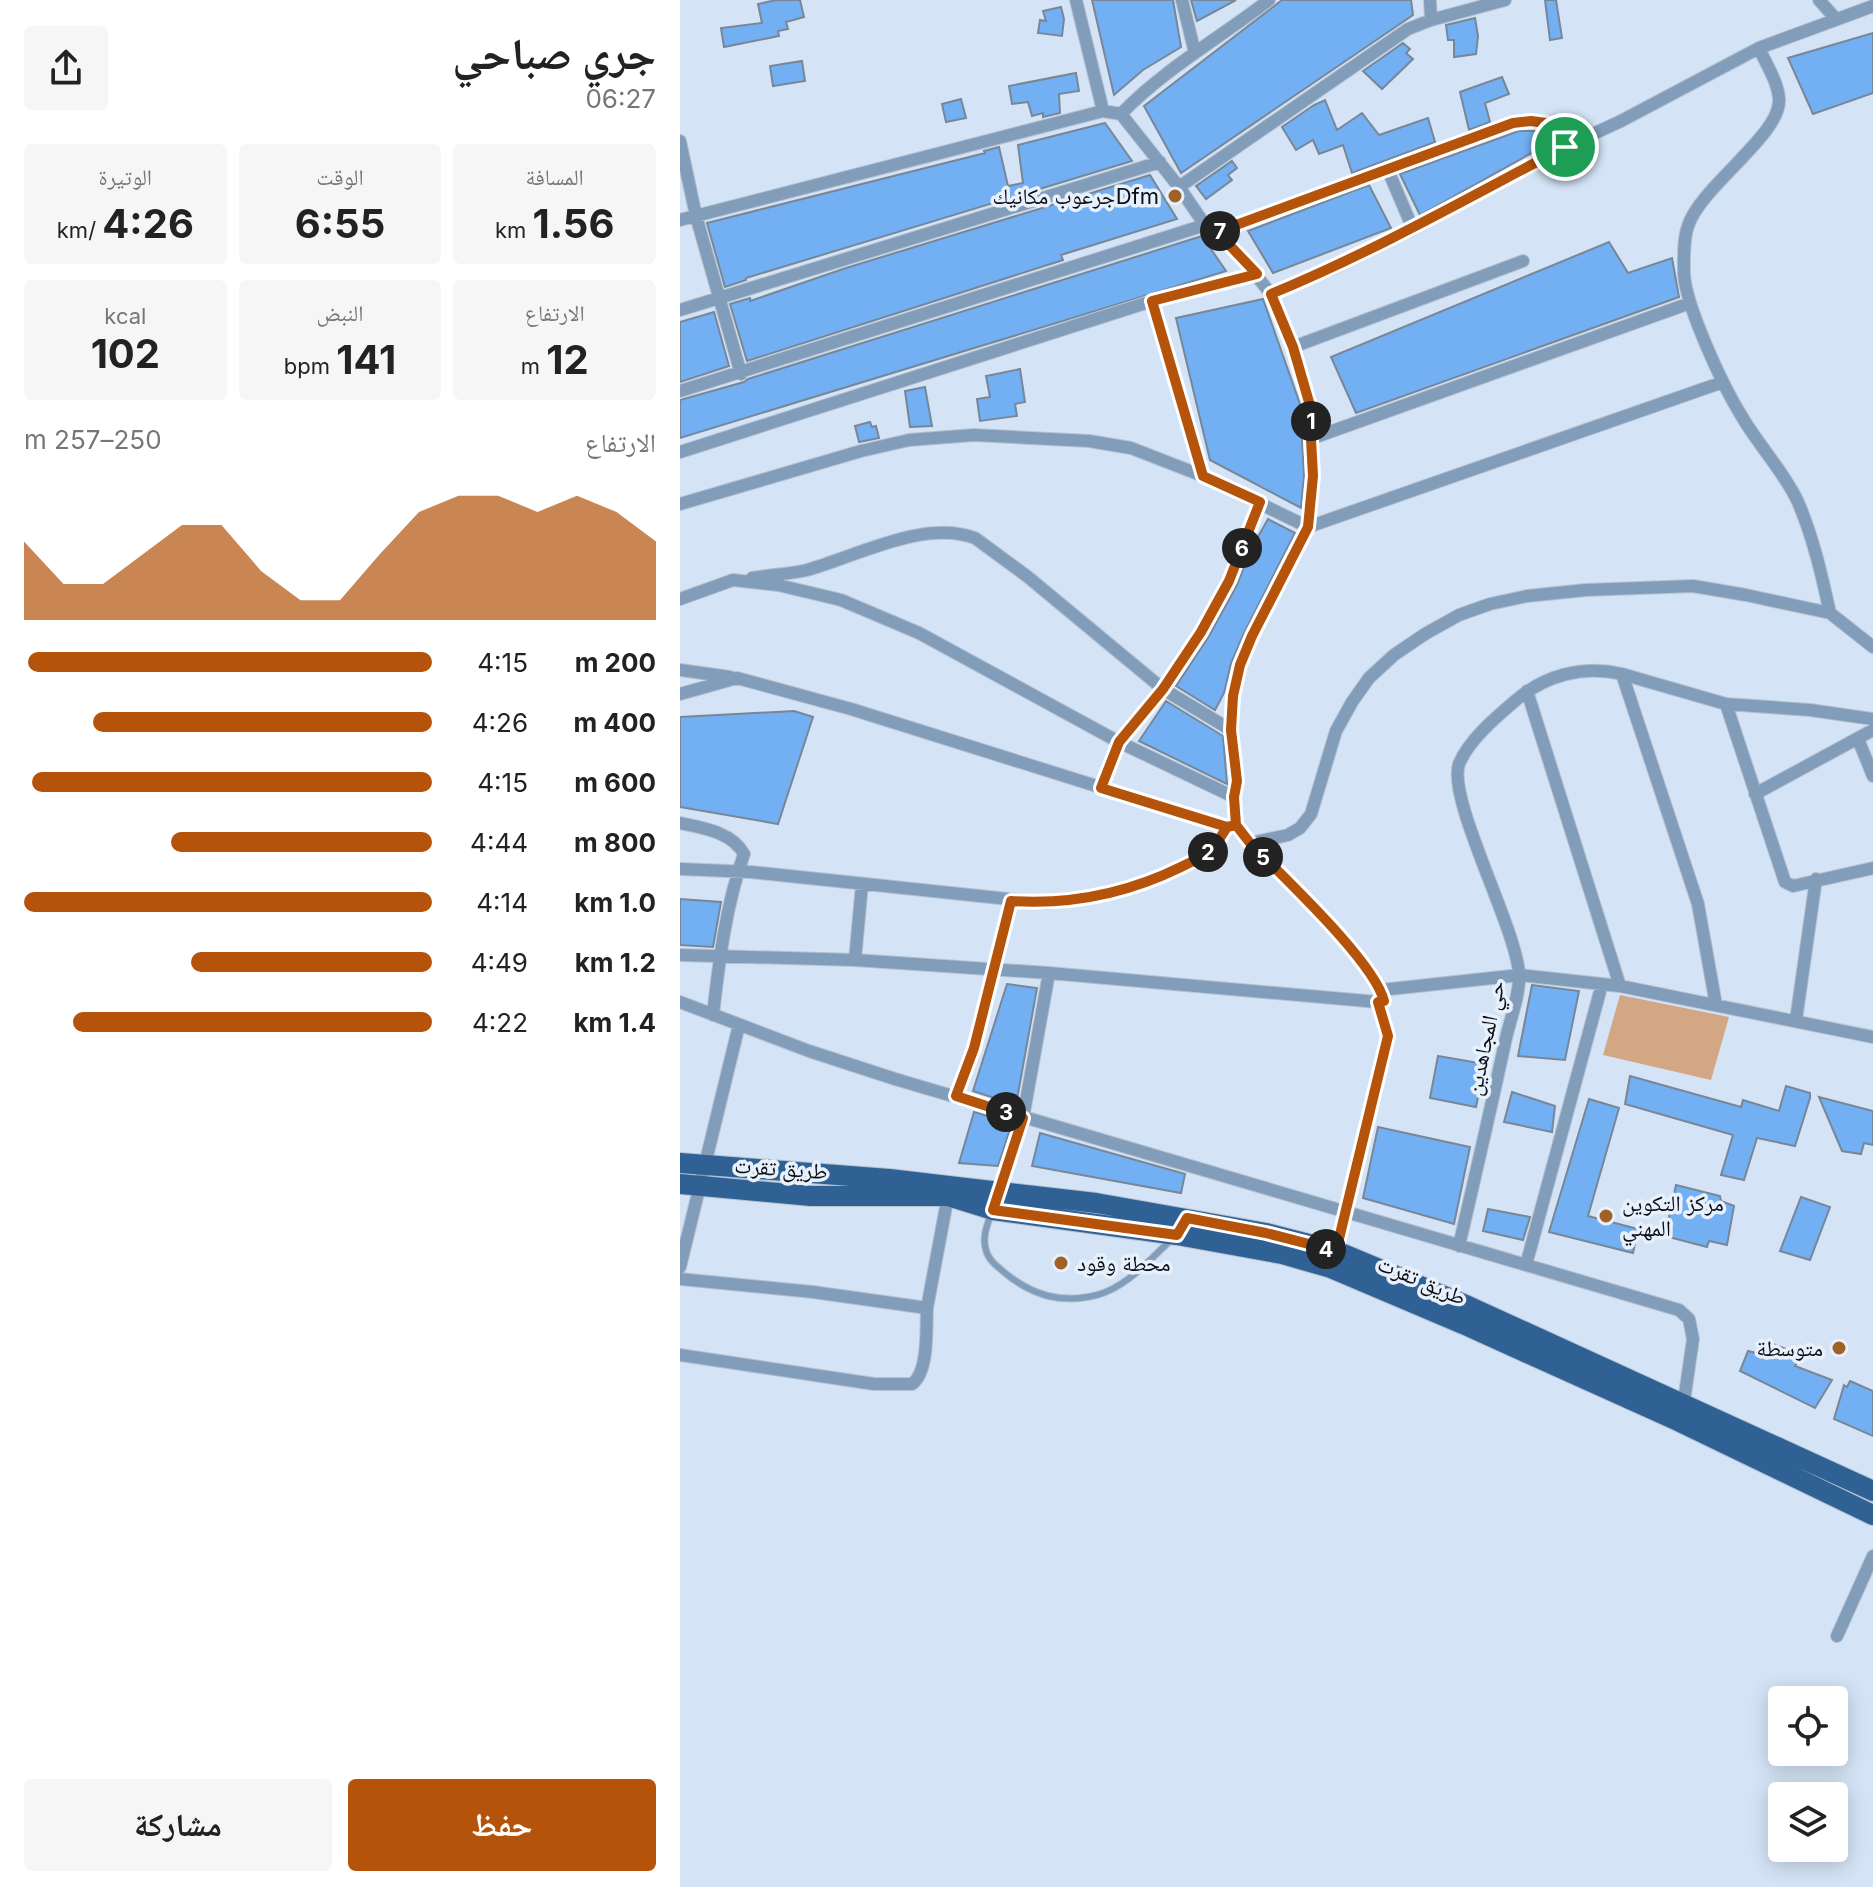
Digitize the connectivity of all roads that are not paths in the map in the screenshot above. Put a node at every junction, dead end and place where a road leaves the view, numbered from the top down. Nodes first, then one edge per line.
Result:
1 (1076, 0) edge
2 (1182, 0) edge
3 (1430, 0) edge
4 (1505, 0) edge
5 (1819, 0) edge
6 (1267, 1) edge
7 (1873, 6) edge
8 (1836, 19) junction
9 (1431, 20) junction
10 (1759, 48) junction
11 (1195, 53) junction
12 (1103, 111) junction
13 (1121, 114) junction
14 (680, 141) edge
15 (1565, 147) junction
16 (1160, 162) junction
17 (1387, 168) junction
18 (1179, 187) junction
19 (696, 216) junction
20 (680, 220) edge
21 (1205, 225) junction
22 (1413, 229) junction
23 (1217, 232) junction
24 (1523, 261) dead end
25 (1257, 274) junction
26 (1271, 294) junction
27 (717, 298) junction
28 (1152, 301) junction
29 (1690, 303) junction
30 (680, 310) edge
31 (1293, 347) junction
32 (741, 374) junction
33 (1723, 382) junction
34 (680, 391) edge
35 (1313, 438) junction
36 (680, 452) edge
37 (1203, 476) junction
38 (1260, 502) junction
39 (680, 504) edge
40 (1308, 527) junction
41 (733, 580) junction
42 (680, 599) edge
43 (1830, 613) junction
44 (1873, 647) edge
45 (680, 670) edge
46 (1622, 674) junction
47 (737, 678) junction
48 (1163, 689) junction
49 (1527, 691) junction
50 (680, 694) edge
51 (1726, 704) junction
52 (1873, 719) edge
53 (1231, 730) junction
54 (1873, 730) edge
55 (1858, 739) junction
56 (1119, 742) junction
57 (1873, 776) edge
58 (1101, 788) junction
59 (1755, 794) junction
60 (1234, 797) junction
61 (680, 823) edge
62 (1231, 826) junction
63 (1250, 843) junction
64 (1873, 868) edge
65 (680, 869) edge
66 (738, 872) junction
67 (1816, 879) junction
68 (862, 884) junction
69 (1011, 901) junction
70 (680, 955) edge
71 (720, 955) junction
72 (855, 960) junction
73 (992, 970) junction
74 (1049, 973) junction
75 (1520, 975) junction
76 (1602, 984) junction
77 (1620, 986) junction
78 (1380, 996) junction
79 (680, 1002) edge
80 (1716, 1005) junction
81 (713, 1015) junction
82 (1796, 1020) junction
83 (739, 1025) junction
84 (1873, 1037) edge
85 (956, 1096) junction
86 (1023, 1118) junction
87 (680, 1163) edge
88 (705, 1165) junction
89 (680, 1184) edge
90 (702, 1186) junction
91 (1001, 1190) junction
92 (948, 1196) junction
93 (993, 1210) junction
94 (1347, 1211) junction
95 (1182, 1226) junction
96 (1459, 1246) junction
97 (1334, 1260) junction
98 (1526, 1265) junction
99 (680, 1267) edge
100 (680, 1279) edge
101 (927, 1308) junction
102 (680, 1355) edge
103 (1682, 1412) junction
104 (1873, 1491) edge
105 (1873, 1515) edge
106 (1873, 1556) edge
107 (1837, 1636) dead end

1 - 12 street
2 - 11 street
3 - 9 street
4 - 9 street
5 - 8 street
6 - 11 street
7 - 8 street
8 - 10 street
9 - 18 street
10 - 15 street
10 - 29 street
11 - 13 street
12 - 13 street
12 - 19 street
13 - 16 street
14 - 19 street
15 - 17 street
15 - 22 street
16 - 18 street
16 - 27 street
17 - 22 street
17 - 23 street
18 - 21 street
19 - 20 street
19 - 27 street
21 - 23 street
21 - 32 street
22 - 26 street
23 - 25 street
24 - 31 street
25 - 26 street
25 - 28 street
26 - 31 street
27 - 30 street
27 - 32 street
28 - 36 street
28 - 37 street
29 - 33 street
29 - 35 street
31 - 35 street
32 - 34 street
33 - 40 street
33 - 43 street
35 - 40 street
37 - 38 street
37 - 39 street
38 - 40 street
38 - 48 street
40 - 53 street
41 - 42 street
41 - 48 street
41 - 56 street
43 - 44 street
43 - 63 street
45 - 47 street
46 - 49 street
46 - 51 street
46 - 80 street
47 - 50 street
47 - 58 street
48 - 53 street
48 - 56 street
49 - 75 street
49 - 77 street
51 - 52 street
51 - 59 street
53 - 60 street
54 - 55 street
55 - 57 street
55 - 59 street
56 - 58 street
56 - 60 street
58 - 62 street
59 - 67 street
60 - 62 street
61 - 66 street
62 - 63 street
62 - 69 street
63 - 78 street
64 - 67 street
65 - 66 street
66 - 68 street
66 - 71 street
67 - 82 street
68 - 69 street
68 - 72 street
69 - 73 street
70 - 71 street, حي المجاهدين
71 - 72 street, حي المجاهدين
71 - 81 street
72 - 73 street, حي المجاهدين
73 - 74 street, حي المجاهدين
73 - 85 street
74 - 78 street, حي المجاهدين
74 - 86 street
75 - 76 street
75 - 78 street, حي المجاهدين
75 - 96 street, حي المجاهدين
76 - 77 street
76 - 98 street
77 - 80 street
78 - 94 street
79 - 81 street
80 - 82 street
81 - 83 street
82 - 84 street
83 - 85 street
83 - 88 street
85 - 86 street
86 - 91 street
86 - 94 street
87 - 88 main road, طريق تقرت
88 - 90 street
88 - 91 main road, طريق تقرت
89 - 90 main road, طريق تقرت
90 - 92 main road, طريق تقرت
90 - 99 street
91 - 93 street
91 - 95 main road, طريق تقرت
92 - 93 main road, طريق تقرت
92 - 101 street
93 - 95 main road, طريق تقرت
93 - 95 lane
94 - 96 street
94 - 97 street
95 - 97 main road, طريق تقرت
96 - 98 street
97 - 103 main road, طريق تقرت
98 - 103 street
100 - 101 street
101 - 102 street
103 - 104 main road, طريق تقرت
103 - 105 main road, طريق تقرت
106 - 107 street

